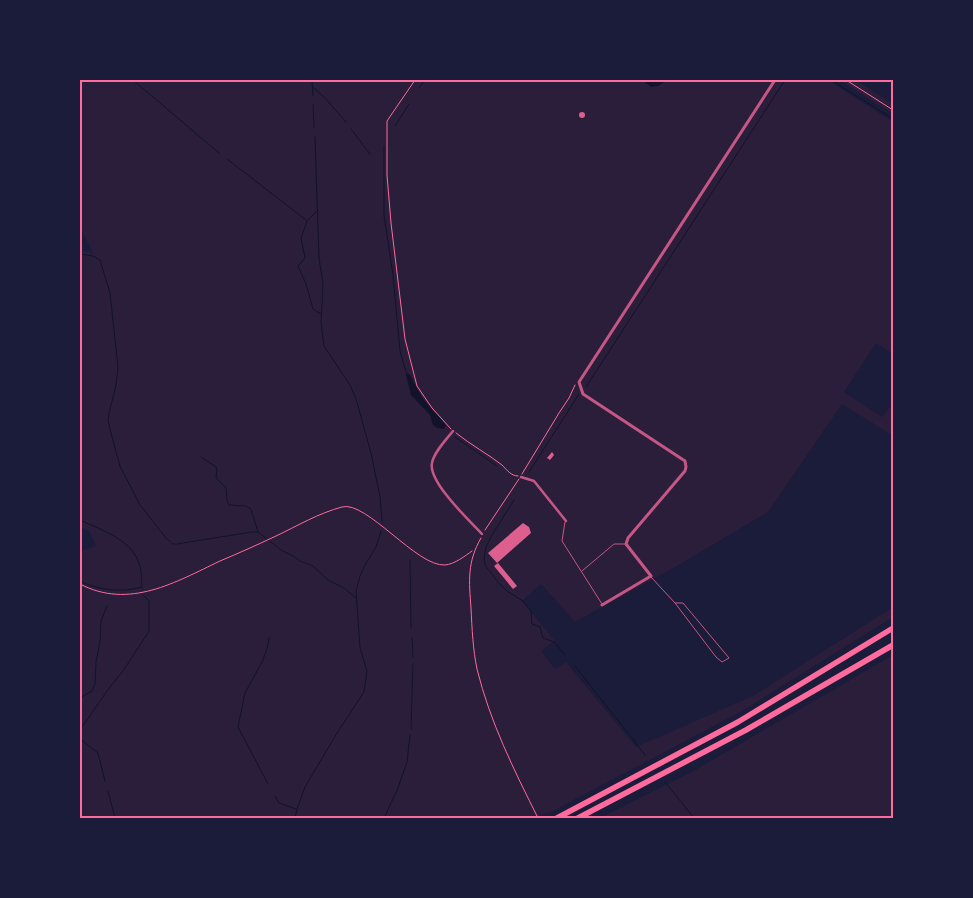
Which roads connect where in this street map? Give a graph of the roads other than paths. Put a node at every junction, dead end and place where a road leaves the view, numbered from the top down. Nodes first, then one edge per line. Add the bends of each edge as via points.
1 (775, 80) edge
2 (453, 431) road end
3 (521, 477) road end
4 (566, 521) joint
5 (482, 534) road end
6 (626, 544) junction
7 (582, 571) junction
8 (651, 576) junction
9 (675, 603) junction
10 (602, 604) joint
11 (893, 628) edge
12 (893, 645) edge
13 (557, 818) edge
14 (578, 818) edge

1 - 6 street via 579,382 583,394 686,463 685,471
2 - 5 street via 434,458 432,469 456,506
3 - 4 street via 534,481
4 - 7 lane via 562,541
6 - 7 lane via 614,544
6 - 8 street
7 - 10 lane
8 - 9 lane
8 - 10 street
9 - 9 lane via 683,603 729,658 722,662 716,657
11 - 13 highway via 738,722
12 - 14 highway via 746,730

